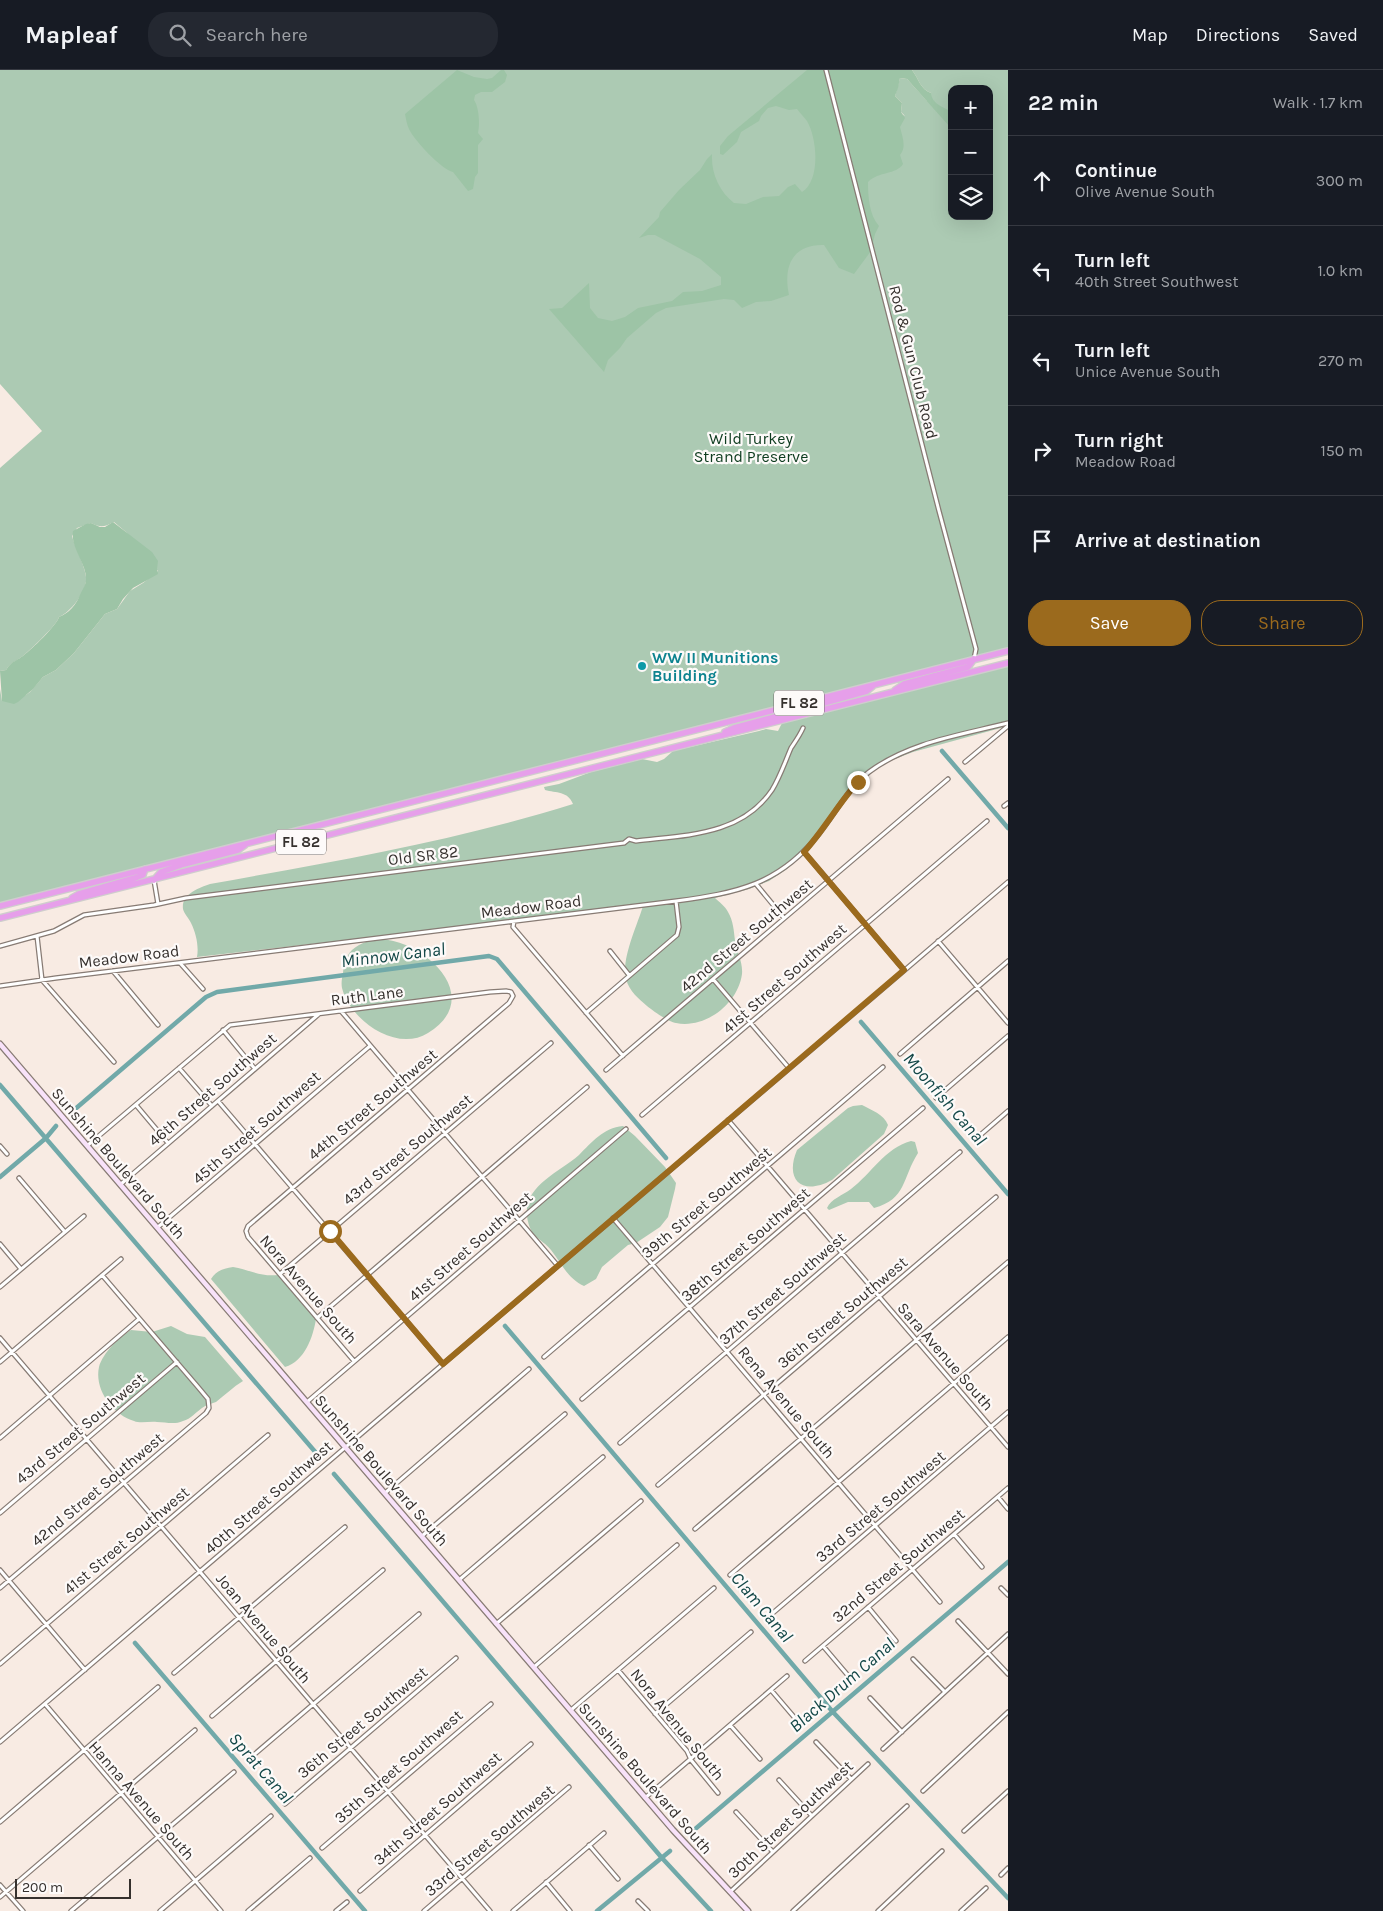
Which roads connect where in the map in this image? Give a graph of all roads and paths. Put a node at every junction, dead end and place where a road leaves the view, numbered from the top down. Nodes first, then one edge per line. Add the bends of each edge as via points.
1 (826, 70) edge
2 (1008, 651) edge
3 (974, 659) junction
4 (1008, 663) edge
5 (874, 685) junction
6 (889, 694) junction
7 (793, 705) junction
8 (806, 714) junction
9 (1008, 725) edge
10 (803, 728) dead end
11 (717, 737) junction
12 (965, 762) dead end
13 (948, 779) dead end
14 (1008, 803) edge
15 (1004, 806) dead end
16 (987, 821) dead end
17 (246, 844) junction
18 (804, 852) junction
19 (145, 869) junction
20 (154, 880) junction
21 (828, 881) junction
22 (1008, 882) edge
23 (756, 884) junction
24 (68, 901) junction
25 (676, 901) junction
26 (158, 904) junction
27 (0, 906) edge
28 (0, 918) edge
29 (784, 918) junction
30 (514, 921) junction
31 (866, 925) junction
32 (37, 936) junction
33 (938, 941) junction
34 (0, 946) edge
35 (610, 952) dead end
36 (1008, 961) edge
37 (180, 963) junction
38 (904, 970) junction
39 (113, 971) junction
40 (630, 975) junction
41 (713, 979) junction
42 (42, 980) junction
43 (0, 986) edge
44 (977, 987) junction
45 (203, 989) dead end
46 (513, 996) joint
47 (341, 1011) junction
48 (586, 1013) junction
49 (320, 1014) junction
50 (750, 1023) junction
51 (1008, 1023) edge
52 (158, 1025) dead end
53 (223, 1030) junction
54 (1008, 1036) edge
55 (551, 1043) dead end
56 (0, 1044) edge
57 (370, 1046) junction
58 (900, 1054) dead end
59 (623, 1056) junction
60 (114, 1062) dead end
61 (883, 1067) dead end
62 (179, 1068) junction
63 (789, 1068) junction
64 (256, 1069) junction
65 (606, 1070) dead end
66 (587, 1087) dead end
67 (408, 1090) junction
68 (936, 1098) dead end
69 (218, 1101) junction
70 (136, 1105) junction
71 (212, 1106) junction
72 (923, 1108) dead end
73 (1008, 1111) edge
74 (642, 1115) dead end
75 (728, 1120) junction
76 (626, 1129) dead end
77 (445, 1133) junction
78 (978, 1137) dead end
79 (168, 1143) junction
80 (256, 1144) junction
81 (88, 1145) junction
82 (0, 1146) edge
83 (960, 1152) dead end
84 (7, 1154) dead end
85 (768, 1166) junction
86 (482, 1177) junction
87 (19, 1178) dead end
88 (121, 1184) junction
89 (293, 1188) junction
90 (996, 1197) dead end
91 (805, 1209) junction
92 (84, 1216) dead end
93 (614, 1218) junction
94 (519, 1220) junction
95 (158, 1227) junction
96 (246, 1231) joint
97 (330, 1231) junction
98 (65, 1232) junction
99 (0, 1244) edge
100 (842, 1253) junction
101 (121, 1259) dead end
102 (1008, 1262) edge
103 (652, 1264) junction
104 (558, 1266) junction
105 (21, 1269) junction
106 (280, 1274) junction
107 (367, 1275) junction
108 (102, 1276) junction
109 (0, 1287) edge
110 (879, 1297) junction
111 (690, 1308) junction
112 (317, 1318) junction
113 (404, 1318) junction
114 (139, 1319) junction
115 (1008, 1337) edge
116 (0, 1338) edge
117 (916, 1340) junction
118 (727, 1351) junction
119 (12, 1352) junction
120 (544, 1357) dead end
121 (354, 1361) junction
122 (0, 1362) edge
123 (177, 1362) junction
124 (443, 1364) junction
125 (529, 1369) dead end
126 (953, 1384) junction
127 (764, 1395) junction
128 (50, 1396) junction
129 (582, 1399) dead end
130 (307, 1402) junction
131 (1008, 1412) edge
132 (565, 1414) dead end
133 (991, 1427) junction
134 (268, 1435) dead end
135 (0, 1438) edge
136 (801, 1438) junction
137 (87, 1439) junction
138 (620, 1443) dead end
139 (346, 1447) junction
140 (1008, 1447) edge
141 (603, 1457) dead end
142 (839, 1482) junction
143 (124, 1483) junction
144 (658, 1486) dead end
145 (1008, 1488) edge
146 (385, 1493) junction
147 (998, 1497) junction
148 (640, 1501) dead end
149 (1008, 1509) edge
150 (0, 1513) edge
151 (876, 1525) junction
152 (161, 1526) junction
153 (345, 1527) dead end
154 (695, 1529) dead end
155 (954, 1534) junction
156 (422, 1536) junction
157 (677, 1545) dead end
158 (982, 1567) dead end
159 (913, 1569) junction
160 (0, 1570) edge
161 (383, 1570) dead end
162 (200, 1572) junction
163 (730, 1575) dead end
164 (459, 1580) junction
165 (9, 1581) junction
166 (0, 1588) edge
167 (714, 1588) dead end
168 (1001, 1588) dead end
169 (1008, 1595) edge
170 (940, 1602) dead end
171 (868, 1608) junction
172 (419, 1614) dead end
173 (239, 1617) junction
174 (767, 1618) dead end
175 (958, 1621) dead end
176 (46, 1624) junction
177 (496, 1624) junction
178 (751, 1632) dead end
179 (1008, 1634) edge
180 (896, 1641) dead end
181 (823, 1646) junction
182 (988, 1653) junction
183 (456, 1658) dead end
184 (914, 1659) dead end
185 (276, 1661) junction
186 (805, 1661) dead end
187 (0, 1664) edge
188 (534, 1667) junction
189 (85, 1670) junction
190 (618, 1670) junction
191 (174, 1673) dead end
192 (1008, 1674) edge
193 (787, 1676) dead end
194 (852, 1679) dead end
195 (158, 1686) dead end
196 (771, 1690) junction
197 (945, 1692) junction
198 (870, 1698) dead end
199 (45, 1704) junction
200 (314, 1704) junction
201 (491, 1704) dead end
202 (571, 1710) junction
203 (1008, 1712) edge
204 (655, 1714) junction
205 (212, 1716) dead end
206 (800, 1724) dead end
207 (730, 1725) junction
208 (195, 1730) dead end
209 (902, 1732) junction
210 (0, 1742) edge
211 (816, 1742) dead end
212 (531, 1744) dead end
213 (351, 1748) junction
214 (884, 1749) dead end
215 (84, 1750) junction
216 (249, 1759) dead end
217 (760, 1759) dead end
218 (690, 1760) junction
219 (868, 1764) dead end
220 (234, 1772) dead end
221 (779, 1780) dead end
222 (851, 1780) junction
223 (569, 1787) dead end
224 (1008, 1790) edge
225 (388, 1791) junction
226 (923, 1791) dead end
227 (121, 1793) junction
228 (718, 1793) dead end
229 (645, 1798) junction
230 (284, 1804) dead end
231 (906, 1806) dead end
232 (736, 1812) dead end
233 (271, 1816) dead end
234 (812, 1816) junction
235 (0, 1822) edge
236 (964, 1831) dead end
237 (604, 1833) dead end
238 (425, 1835) junction
239 (158, 1837) junction
240 (589, 1846) junction
241 (322, 1848) dead end
242 (942, 1851) dead end
243 (773, 1852) junction
244 (310, 1858) dead end
245 (1008, 1868) edge
246 (1001, 1875) dead end
247 (463, 1879) junction
248 (618, 1879) dead end
249 (195, 1880) junction
250 (546, 1882) junction
251 (0, 1884) edge
252 (986, 1888) dead end
253 (360, 1891) dead end
254 (6, 1892) junction
255 (730, 1892) junction
256 (0, 1897) edge
257 (638, 1901) dead end
258 (347, 1902) dead end
259 (23, 1911) edge
260 (71, 1911) edge
261 (160, 1911) edge
262 (221, 1911) edge
263 (248, 1911) edge
264 (336, 1911) edge
265 (424, 1911) edge
266 (490, 1911) edge
267 (513, 1911) edge
268 (570, 1911) edge
269 (648, 1911) edge
270 (748, 1911) edge
271 (794, 1911) edge
272 (878, 1911) edge
273 (962, 1911) edge

1 - 3 street, Rod & Gun Club Road via 976,650
2 - 3 highway, FL 82
3 - 5 highway, FL 82
3 - 6 highway via 968,667 904,684
4 - 6 highway, FL 82
5 - 7 highway, FL 82
5 - 8 highway via 867,692 813,706
6 - 8 highway, FL 82
7 - 11 highway via 786,714 734,728
7 - 17 highway, FL 82
8 - 11 highway, FL 82
9 - 12 street
9 - 18 street, Meadow Road via 916,747 886,761 852,789
10 - 26 street, Old SR 82 via 778,780 765,798 741,819 718,830 636,842 629,839 624,843
11 - 20 highway, FL 82
13 - 21 street, 42nd Street Southwest
14 - 15 street
16 - 31 street, 41st Street Southwest
17 - 19 highway, FL 82
17 - 20 highway via 238,850 161,872
18 - 21 street
18 - 23 street, Meadow Road
19 - 24 highway via 143,875 79,894
19 - 27 highway, FL 82
20 - 24 highway, FL 82
20 - 26 street
21 - 29 street, 42nd Street Southwest
21 - 31 street
22 - 33 street, 40th Street Southwest
23 - 25 street, Meadow Road via 726,894
23 - 29 street
24 - 28 highway, FL 82
25 - 30 street, Meadow Road
25 - 40 street via 679,927 676,935
26 - 32 street, Old SR 82 via 84,915
29 - 41 street, 42nd Street Southwest
30 - 37 street, Meadow Road
30 - 48 street via 514,927
31 - 38 street
31 - 50 street, 41st Street Southwest
32 - 34 street, Old SR 82
32 - 42 street
33 - 38 street, 40th Street Southwest
33 - 44 street
35 - 40 street
36 - 44 street
37 - 39 street, Meadow Road
37 - 45 street
38 - 63 street, 40th Street Southwest
39 - 42 street, Meadow Road
39 - 52 street
40 - 48 street
41 - 50 street
41 - 59 street, 42nd Street Southwest
42 - 43 street, Meadow Road
42 - 60 street
44 - 51 street
44 - 58 street
46 - 47 street, Ruth Lane via 506,991
46 - 67 street, 44th Street Southwest
47 - 49 street, Ruth Lane
47 - 57 street
48 - 59 street
49 - 53 street, Ruth Lane via 230,1025
49 - 64 street, 46th Street Southwest
50 - 63 street
50 - 74 street, 41st Street Southwest
53 - 62 street
53 - 64 street
54 - 68 street
55 - 77 street, 43rd Street Southwest
56 - 81 street, Sunshine Boulevard South
57 - 67 street
57 - 80 street, 45th Street Southwest
59 - 65 street, 42nd Street Southwest
61 - 85 street, 39th Street Southwest
62 - 70 street
62 - 71 street
63 - 75 street, 40th Street Southwest
64 - 69 street, 46th Street Southwest
66 - 86 street
67 - 77 street
67 - 89 street, 44th Street Southwest
69 - 71 street, 46th Street Southwest
69 - 80 street
70 - 79 street
70 - 81 street
71 - 79 street, 46th Street Southwest
72 - 91 street, 38th Street Southwest
73 - 78 street
75 - 85 street, Sara Avenue South
75 - 93 street, 40th Street Southwest
76 - 94 street, 41st Street Southwest
77 - 86 street
77 - 97 street, 43rd Street Southwest
79 - 88 street, 46th Street Southwest
80 - 89 street
80 - 95 street, 45th Street Southwest
81 - 88 street, Sunshine Boulevard South
82 - 84 street
83 - 100 street, 37th Street Southwest
85 - 91 street, Sara Avenue South
85 - 103 street, 39th Street Southwest
86 - 94 street
86 - 107 street
87 - 98 street
88 - 95 street, Sunshine Boulevard South
89 - 96 street, 44th Street Southwest
89 - 97 street
90 - 110 street, 36th Street Southwest
91 - 100 street, Sara Avenue South
91 - 111 street, 38th Street Southwest
92 - 98 street
93 - 103 street, Rena Avenue South
93 - 104 street, 40th Street Southwest
94 - 104 street
94 - 113 street, 41st Street Southwest
95 - 130 street, Sunshine Boulevard South
96 - 106 street, Nora Avenue South
97 - 106 street, 43rd Street Southwest
97 - 107 street
98 - 105 street
99 - 105 street
100 - 110 street, Sara Avenue South
100 - 118 street, 37th Street Southwest
101 - 108 street
102 - 117 street
103 - 111 street, Rena Avenue South
103 - 120 street, 39th Street Southwest
104 - 124 street, 40th Street Southwest
105 - 109 street
106 - 112 street, Nora Avenue South
107 - 112 street
107 - 113 street
108 - 114 street
108 - 119 street
110 - 117 street, Sara Avenue South
110 - 127 street, 36th Street Southwest
111 - 118 street, Rena Avenue South
111 - 129 street, 38th Street Southwest
112 - 121 street, Nora Avenue South
113 - 121 street, 41st Street Southwest
113 - 124 street
114 - 123 street
114 - 128 street
115 - 126 street
116 - 119 street, Joan Avenue South
117 - 126 street, Sara Avenue South
117 - 136 street
118 - 127 street, Rena Avenue South
118 - 138 street, 37th Street Southwest
119 - 122 street
119 - 128 street, Joan Avenue South
121 - 130 street, 41st Street Southwest
123 - 137 street, 43rd Street Southwest
123 - 143 street, 42nd Street Southwest via 208,1399 209,1408
124 - 139 street, 40th Street Southwest
125 - 146 street
126 - 133 street, Sara Avenue South
126 - 142 street
127 - 136 street, Rena Avenue South
127 - 144 street, 36th Street Southwest
128 - 135 street
128 - 137 street, Joan Avenue South
130 - 139 street, Sunshine Boulevard South
131 - 133 street, 33rd Street Southwest
132 - 156 street
133 - 140 street, Sara Avenue South
133 - 151 street, 33rd Street Southwest
134 - 152 street, 41st Street Southwest
136 - 142 street, Rena Avenue South
136 - 154 street
137 - 143 street, Joan Avenue South
137 - 150 street, 43rd Street Southwest
139 - 146 street, Sunshine Boulevard South
139 - 162 street, 40th Street Southwest
141 - 164 street
142 - 151 street, Rena Avenue South
142 - 163 street
143 - 152 street, Joan Avenue South
143 - 165 street, 42nd Street Southwest
145 - 147 street, 32nd Street Southwest
146 - 156 street, Sunshine Boulevard South
147 - 149 street
147 - 155 street, 32nd Street Southwest
148 - 177 street
151 - 159 street, Rena Avenue South
151 - 174 street, 33rd Street Southwest
152 - 162 street, Joan Avenue South
152 - 176 street, 41st Street Southwest
153 - 173 street
155 - 158 street
155 - 159 street, 32nd Street Southwest
156 - 164 street, Sunshine Boulevard South
157 - 188 street
159 - 170 street, Rena Avenue South
159 - 171 street, 32nd Street Southwest
160 - 165 street
161 - 185 street
162 - 173 street, Joan Avenue South
162 - 189 street, 40th Street Southwest
164 - 177 street, Sunshine Boulevard South
165 - 166 street, 42nd Street Southwest
165 - 176 street
167 - 190 street
168 - 169 street
171 - 180 street
171 - 181 street, 32nd Street Southwest
172 - 200 street
173 - 185 street, Joan Avenue South
173 - 191 street
175 - 182 street
176 - 187 street, 41st Street Southwest
176 - 189 street
177 - 188 street, Sunshine Boulevard South
178 - 204 street
179 - 182 street
181 - 186 street, 32nd Street Southwest
181 - 194 street
182 - 192 street
182 - 197 street
183 - 213 street, 36th Street Southwest
184 - 197 street
185 - 200 street, Joan Avenue South
185 - 205 street
188 - 202 street, Sunshine Boulevard South
189 - 199 street, 40th Street Southwest
190 - 202 street
190 - 204 street, Nora Avenue South
193 - 196 street
195 - 215 street
196 - 206 street
196 - 207 street
197 - 209 street
198 - 209 street
199 - 210 street, 40th Street Southwest
199 - 215 street, Hanna Avenue South
200 - 213 street, Joan Avenue South
200 - 216 street
201 - 225 street, 35th Street Southwest
202 - 229 street, Sunshine Boulevard South
203 - 226 street
204 - 218 street, Nora Avenue South via 687,1751
207 - 217 street
207 - 218 street
208 - 227 street
209 - 214 street
211 - 222 street
212 - 238 street, 34th Street Southwest
213 - 225 street, Joan Avenue South
213 - 230 street, 36th Street Southwest
215 - 227 street, Hanna Avenue South
215 - 235 street
218 - 228 street, Nora Avenue South
218 - 229 street
219 - 222 street, 30th Street Southwest
220 - 239 street
221 - 234 street
222 - 234 street, 30th Street Southwest
223 - 247 street, 33rd Street Southwest
224 - 236 street
225 - 238 street, Joan Avenue South
225 - 241 street, 35th Street Southwest
227 - 239 street, Hanna Avenue South
227 - 254 street
229 - 255 street, Sunshine Boulevard South
231 - 271 street
232 - 243 street
233 - 249 street
234 - 243 street, 30th Street Southwest
237 - 240 street
238 - 247 street, Joan Avenue South
238 - 253 street, 34th Street Southwest
239 - 249 street, Hanna Avenue South
239 - 260 street
240 - 248 street
240 - 250 street
242 - 272 street
243 - 255 street, 30th Street Southwest
244 - 263 street
245 - 246 street
247 - 265 street, 33rd Street Southwest
247 - 266 street, Joan Avenue South
249 - 261 street
249 - 262 street, Hanna Avenue South
250 - 267 street
250 - 268 street
251 - 254 street
252 - 273 street
254 - 256 street
254 - 259 street
255 - 270 street, Sunshine Boulevard South
257 - 269 street
258 - 264 street

